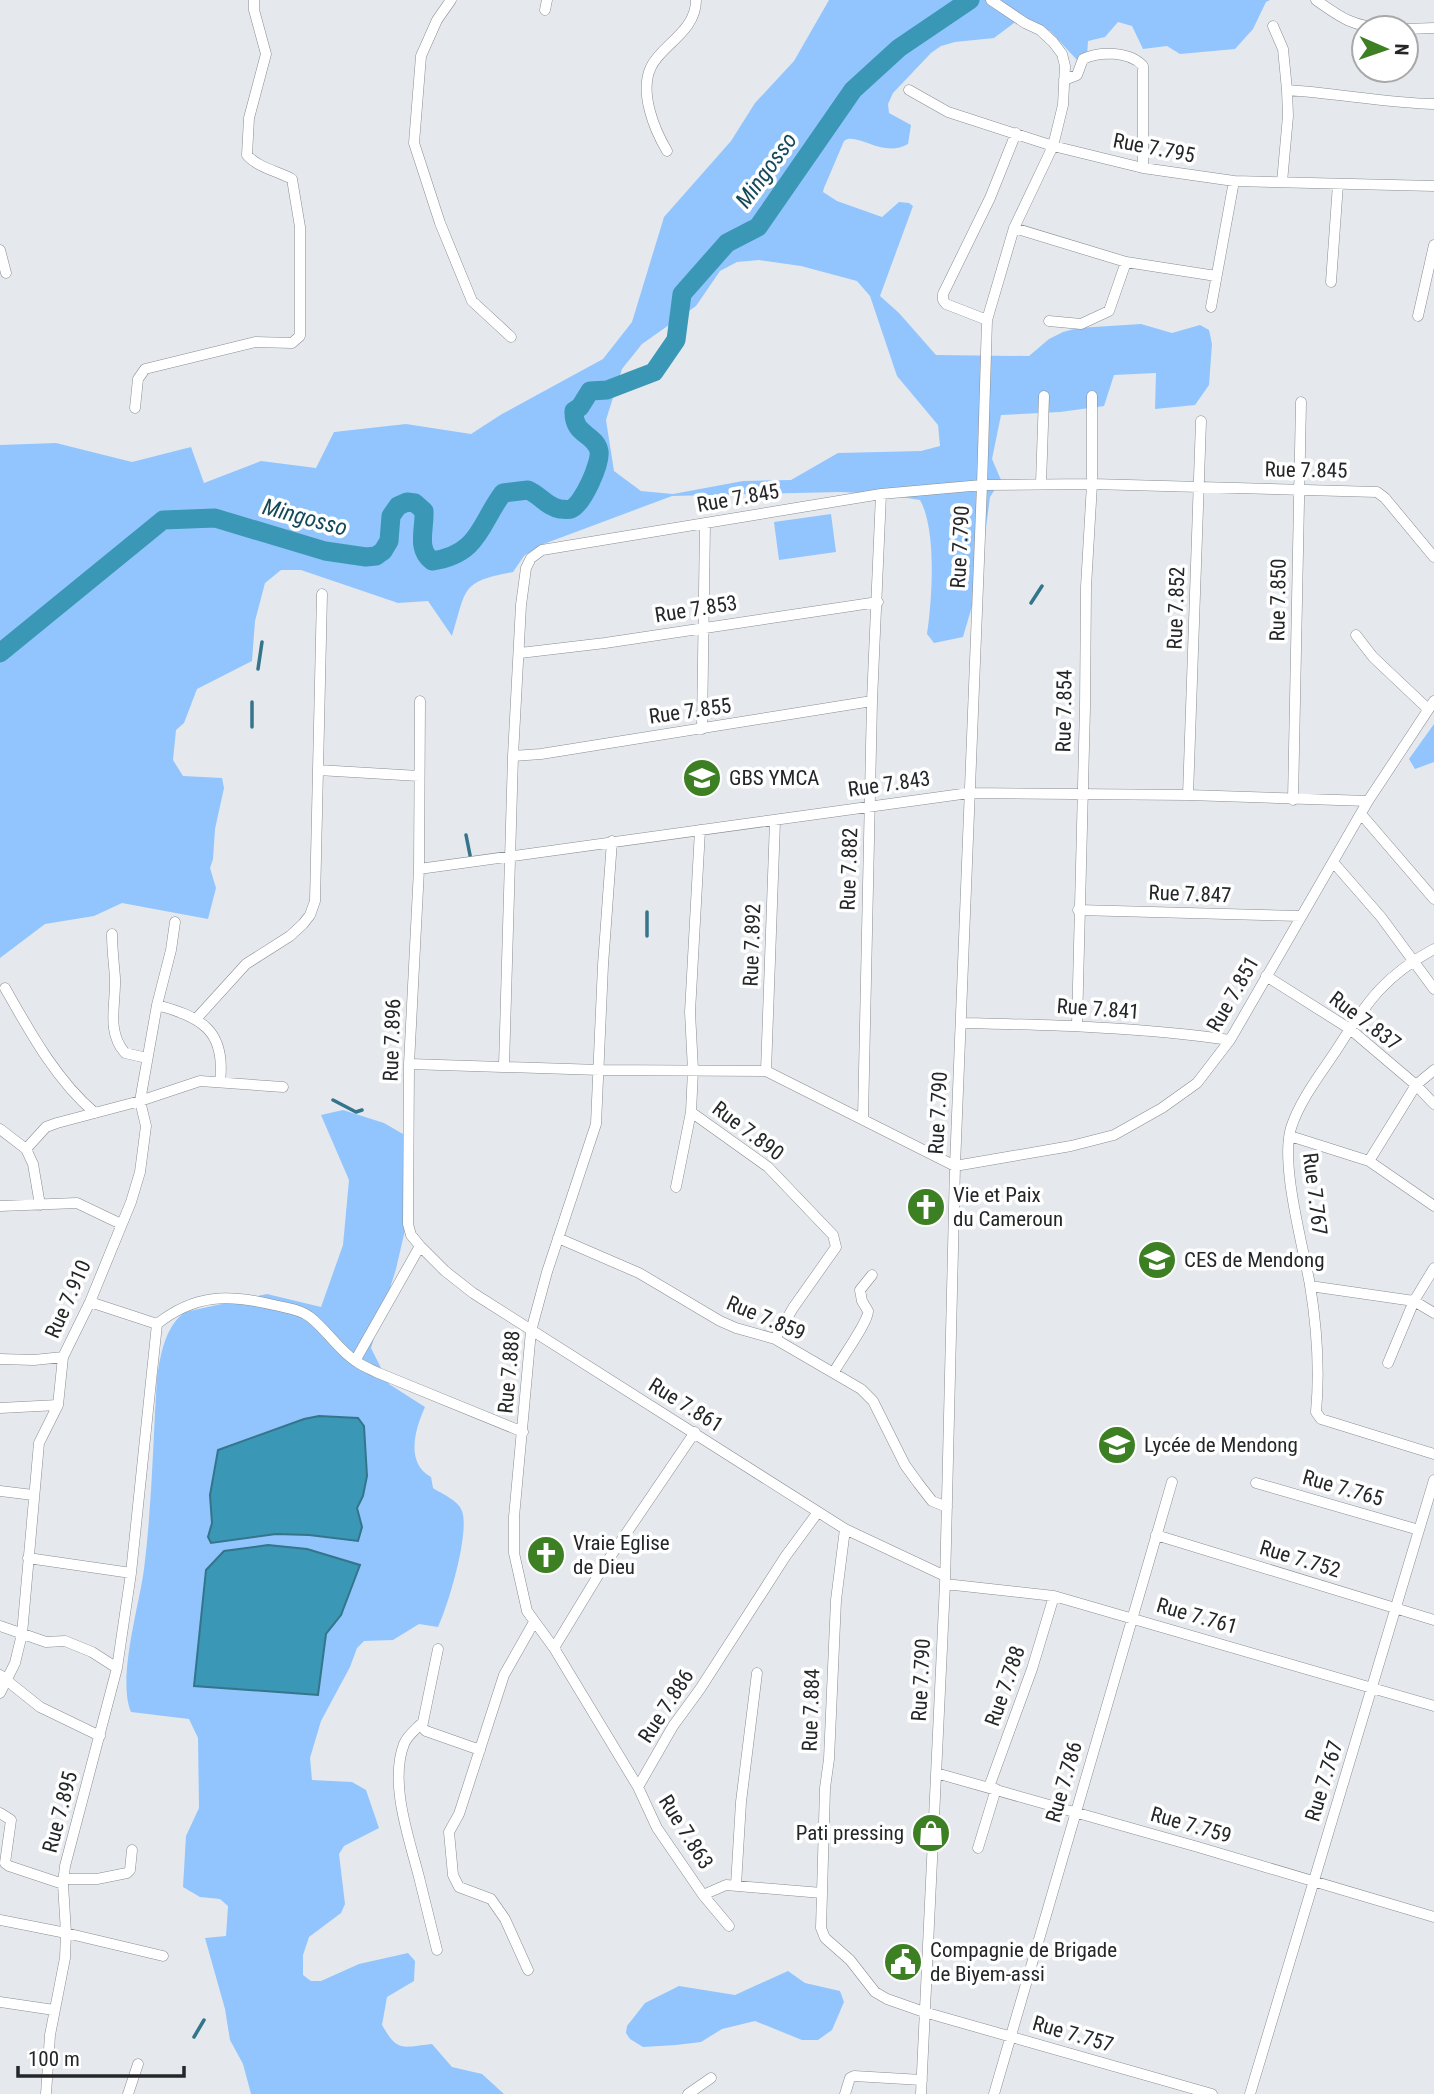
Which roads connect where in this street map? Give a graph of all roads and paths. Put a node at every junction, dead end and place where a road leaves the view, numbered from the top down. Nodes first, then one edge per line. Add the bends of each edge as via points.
1 (254, 0) edge
2 (451, 0) edge
3 (696, 0) edge
4 (992, 0) edge
5 (1316, 0) edge
6 (1350, 23) edge
7 (1273, 26) dead end
8 (1064, 80) junction
9 (909, 90) dead end
10 (1287, 90) junction
11 (1434, 104) edge
12 (1016, 132) junction
13 (1053, 146) junction
14 (667, 151) dead end
15 (1143, 168) junction
16 (1234, 181) junction
17 (1282, 181) junction
18 (1338, 184) junction
19 (1434, 186) edge
20 (1014, 228) junction
21 (1434, 245) edge
22 (0, 250) edge
23 (1126, 262) junction
24 (6, 273) dead end
25 (1216, 276) junction
26 (1331, 282) dead end
27 (1211, 307) dead end
28 (1418, 316) dead end
29 (987, 320) junction
30 (1049, 321) dead end
31 (511, 337) dead end
32 (1044, 396) dead end
33 (1092, 396) dead end
34 (1301, 401) dead end
35 (135, 408) dead end
36 (1201, 421) dead end
37 (1041, 483) junction
38 (1092, 484) junction
39 (982, 485) junction
40 (1199, 486) junction
41 (1299, 489) junction
42 (881, 494) junction
43 (705, 524) junction
44 (1434, 558) edge
45 (323, 594) dead end
46 (878, 602) junction
47 (704, 627) junction
48 (1356, 635) dead end
49 (520, 653) junction
50 (420, 701) dead end
51 (872, 701) junction
52 (1431, 705) edge
53 (702, 729) junction
54 (513, 756) junction
55 (318, 771) junction
56 (419, 776) junction
57 (969, 793) junction
58 (1082, 796) junction
59 (1188, 796) junction
60 (1293, 800) junction
61 (1368, 801) junction
62 (871, 805) junction
63 (1361, 814) junction
64 (775, 821) junction
65 (700, 830) junction
66 (612, 841) junction
67 (509, 858) junction
68 (1333, 862) junction
69 (419, 869) junction
70 (1434, 899) edge
71 (1078, 910) junction
72 (1301, 916) junction
73 (175, 922) dead end
74 (112, 934) dead end
75 (1434, 948) edge
76 (1413, 960) junction
77 (1266, 976) junction
78 (5, 988) dead end
79 (1434, 989) edge
80 (157, 1005) junction
81 (196, 1019) junction
82 (962, 1023) junction
83 (1077, 1026) junction
84 (1350, 1029) junction
85 (1230, 1040) junction
86 (147, 1058) junction
87 (409, 1064) junction
88 (504, 1066) junction
89 (600, 1070) junction
90 (693, 1070) junction
91 (1434, 1070) edge
92 (766, 1071) junction
93 (220, 1082) junction
94 (1416, 1085) junction
95 (283, 1087) dead end
96 (140, 1101) junction
97 (1434, 1104) edge
98 (691, 1112) junction
99 (95, 1113) junction
100 (863, 1118) junction
101 (0, 1129) edge
102 (1290, 1136) junction
103 (26, 1149) junction
104 (1369, 1161) junction
105 (955, 1166) junction
106 (676, 1188) dead end
107 (40, 1205) junction
108 (0, 1206) edge
109 (1434, 1206) edge
110 (121, 1224) junction
111 (558, 1238) junction
112 (420, 1246) junction
113 (1434, 1268) edge
114 (872, 1275) dead end
115 (1310, 1286) junction
116 (1414, 1301) junction
117 (90, 1302) junction
118 (1434, 1312) edge
119 (156, 1324) junction
120 (531, 1331) junction
121 (775, 1339) junction
122 (62, 1357) junction
123 (0, 1359) edge
124 (355, 1362) junction
125 (1388, 1363) dead end
126 (834, 1372) junction
127 (58, 1405) junction
128 (0, 1408) edge
129 (523, 1432) junction
130 (695, 1432) junction
131 (1434, 1454) edge
132 (1434, 1480) edge
133 (1172, 1482) dead end
134 (1256, 1483) dead end
135 (0, 1491) edge
136 (33, 1495) junction
137 (947, 1507) junction
138 (818, 1512) junction
139 (845, 1529) junction
140 (1419, 1530) junction
141 (1156, 1535) junction
142 (28, 1559) junction
143 (131, 1573) junction
144 (945, 1580) junction
145 (1055, 1596) junction
146 (1395, 1609) junction
147 (1132, 1617) junction
148 (1434, 1620) edge
149 (534, 1622) junction
150 (0, 1626) edge
151 (22, 1634) junction
152 (554, 1648) junction
153 (438, 1649) dead end
154 (117, 1668) junction
155 (757, 1673) dead end
156 (4, 1677) edge
157 (1372, 1687) junction
158 (0, 1693) edge
159 (1434, 1706) edge
160 (421, 1724) junction
161 (100, 1736) junction
162 (480, 1750) junction
163 (936, 1773) junction
164 (638, 1787) junction
165 (992, 1788) junction
166 (1075, 1812) junction
167 (0, 1813) edge
168 (978, 1847) dead end
169 (132, 1850) dead end
170 (63, 1881) junction
171 (1314, 1881) junction
172 (736, 1885) junction
173 (822, 1892) junction
174 (703, 1895) junction
175 (1434, 1917) edge
176 (0, 1920) edge
177 (729, 1926) dead end
178 (66, 1933) junction
179 (437, 1950) dead end
180 (163, 1956) dead end
181 (528, 1970) dead end
182 (0, 2002) edge
183 (54, 2010) junction
184 (924, 2012) junction
185 (1010, 2037) junction
186 (138, 2064) dead end
187 (711, 2078) dead end
188 (922, 2080) junction
189 (46, 2094) edge
190 (128, 2094) edge
191 (688, 2094) edge
192 (845, 2094) edge
193 (921, 2094) edge
194 (994, 2094) edge
195 (1212, 2094) edge
196 (1250, 2094) edge

1 - 35 street via 266,54 249,118 247,155 255,164 292,179 300,227 300,336 292,343 255,342 145,369 138,379
2 - 31 street via 421,56 414,143 472,301
3 - 14 street via 680,36 651,66 647,85 659,139
4 - 8 street via 1053,42 1062,54
5 - 6 street
7 - 10 street via 1283,49
8 - 13 street
8 - 15 street via 1077,75 1083,59 1098,54 1121,56 1143,66
9 - 12 street, Rue 7.795 via 948,112
10 - 11 street
10 - 17 street
12 - 13 street, Rue 7.795
12 - 29 street via 943,294 946,304
13 - 15 street, Rue 7.795
13 - 20 street, Rue 7.790
15 - 16 street, Rue 7.795
16 - 17 street, Rue 7.795
16 - 25 street
17 - 18 street, Rue 7.795
18 - 19 street, Rue 7.795
18 - 26 street
20 - 23 street
20 - 29 street, Rue 7.790
21 - 28 street
22 - 24 street
23 - 25 street
23 - 30 street via 1109,311 1082,324
25 - 27 street
29 - 39 street, Rue 7.790
32 - 37 street
33 - 38 street, Rue 7.854
34 - 41 street, Rue 7.850
36 - 40 street, Rue 7.852
37 - 38 street, Rue 7.845
37 - 39 street, Rue 7.845
38 - 40 street, Rue 7.845
38 - 58 street, Rue 7.854
39 - 42 street, Rue 7.845
39 - 57 street, Rue 7.790
40 - 41 street, Rue 7.845
40 - 59 street, Rue 7.852
41 - 44 street, Rue 7.845 via 1377,492
41 - 60 street, Rue 7.850
42 - 43 street, Rue 7.845
42 - 46 street, Rue 7.882
43 - 47 street
43 - 49 street, Rue 7.845 via 542,550 526,568
45 - 55 street
46 - 47 street, Rue 7.853
46 - 51 street, Rue 7.882
47 - 49 street, Rue 7.853
47 - 53 street
48 - 52 street via 1373,657
49 - 54 street, Rue 7.845
50 - 56 street, Rue 7.896
51 - 53 street, Rue 7.855
51 - 62 street, Rue 7.882
52 - 61 street, Rue 7.851
53 - 54 street, Rue 7.855
54 - 67 street, Rue 7.845
55 - 56 street
55 - 81 street via 315,901 310,915 290,936 246,964
56 - 69 street, Rue 7.896
57 - 58 street, Rue 7.843
57 - 62 street, Rue 7.843
57 - 82 street, Rue 7.790
58 - 59 street, Rue 7.843
58 - 71 street, Rue 7.854
59 - 60 street, Rue 7.843
60 - 61 street, Rue 7.843
61 - 63 street, Rue 7.851
62 - 64 street, Rue 7.843
62 - 100 street, Rue 7.882
63 - 68 street, Rue 7.851
63 - 70 street
64 - 65 street, Rue 7.843
64 - 92 street, Rue 7.892
65 - 66 street, Rue 7.843
65 - 90 street, Rue 7.890 via 690,1012
66 - 67 street, Rue 7.843
66 - 89 street, Rue 7.888
67 - 69 street, Rue 7.843
67 - 88 street, Rue 7.845
68 - 72 street, Rue 7.851
68 - 76 street
69 - 87 street, Rue 7.896
71 - 72 street, Rue 7.847
71 - 83 street, Rue 7.854
72 - 77 street, Rue 7.851
73 - 80 street, Rue 7.910
74 - 86 street via 113,1030 125,1053
75 - 76 street, Rue 7.767
76 - 79 street
76 - 84 street, Rue 7.767 via 1375,994
77 - 84 street, Rue 7.837
77 - 85 street, Rue 7.851
78 - 99 street via 66,1083
80 - 81 street
80 - 86 street, Rue 7.910
81 - 93 street via 217,1041
82 - 83 street, Rue 7.841
82 - 105 street, Rue 7.790
83 - 85 street, Rue 7.841
84 - 94 street, Rue 7.837
84 - 102 street, Rue 7.767 via 1300,1108
85 - 105 street, Rue 7.851 via 1197,1083 1114,1135
86 - 96 street, Rue 7.910
87 - 88 street
87 - 112 street, Rue 7.896 via 408,1224
88 - 89 street
89 - 90 street
89 - 111 street, Rue 7.888 via 593,1139
90 - 92 street
90 - 98 street, Rue 7.890
91 - 94 street
92 - 100 street
93 - 95 street
93 - 96 street via 187,1084
94 - 97 street, Rue 7.837
94 - 104 street
96 - 99 street
96 - 110 street, Rue 7.910 via 146,1136 140,1172
98 - 106 street
98 - 121 street, Rue 7.890 via 768,1167 835,1238 836,1247
99 - 103 street via 46,1128
100 - 105 street
101 - 103 street
102 - 104 street
102 - 115 street, Rue 7.767 via 1293,1195
103 - 107 street
104 - 109 street
105 - 137 street, Rue 7.790
107 - 108 street
107 - 110 street via 77,1203
110 - 117 street, Rue 7.910
111 - 120 street, Rue 7.888
111 - 121 street, Rue 7.859 via 639,1273 720,1321
112 - 120 street, Rue 7.861 via 473,1293
112 - 124 street
113 - 116 street
114 - 126 street via 860,1290 867,1321
115 - 116 street
115 - 131 street, Rue 7.767 via 1319,1351 1316,1412 1321,1419
116 - 118 street
116 - 125 street
117 - 119 street
117 - 122 street, Rue 7.910
119 - 124 street via 192,1303 216,1298 251,1300 308,1315
119 - 143 street, Rue 7.895
120 - 129 street, Rue 7.888
120 - 130 street, Rue 7.861
121 - 126 street, Rue 7.859
122 - 123 street
122 - 127 street, Rue 7.910
124 - 129 street
126 - 137 street, Rue 7.859 via 873,1401 905,1465 932,1501
127 - 128 street
127 - 136 street, Rue 7.910 via 39,1443
129 - 149 street, Rue 7.888 via 514,1553 527,1611
130 - 138 street, Rue 7.861
130 - 152 street
132 - 140 street, Rue 7.767
133 - 141 street, Rue 7.786
134 - 140 street, Rue 7.765
135 - 136 street
136 - 142 street, Rue 7.910
137 - 144 street, Rue 7.790
138 - 139 street, Rue 7.861
138 - 164 street, Rue 7.886 via 673,1727
139 - 144 street, Rue 7.861
139 - 173 street, Rue 7.884 via 836,1600
140 - 146 street, Rue 7.767
141 - 146 street, Rue 7.752
141 - 147 street, Rue 7.786
142 - 143 street
142 - 151 street, Rue 7.910
143 - 154 street, Rue 7.895
144 - 145 street, Rue 7.761
144 - 163 street, Rue 7.790
145 - 147 street, Rue 7.761
145 - 165 street, Rue 7.788
146 - 148 street, Rue 7.752
146 - 157 street, Rue 7.767
147 - 157 street, Rue 7.761
147 - 166 street, Rue 7.786
149 - 152 street, Rue 7.888
149 - 162 street via 504,1675
150 - 151 street
151 - 154 street via 46,1642 65,1641
151 - 156 street, Rue 7.910 via 18,1655
152 - 164 street, Rue 7.886
153 - 160 street
154 - 161 street, Rue 7.895
155 - 172 street
156 - 158 street, Rue 7.910
156 - 161 street via 40,1707
157 - 159 street, Rue 7.761
157 - 171 street, Rue 7.767
160 - 162 street via 426,1731
160 - 179 street via 404,1744 400,1786 406,1831
161 - 170 street, Rue 7.895
162 - 181 street via 449,1832 453,1875 459,1887 491,1899
163 - 165 street, Rue 7.759
163 - 184 street, Rue 7.790
164 - 174 street, Rue 7.863 via 657,1828
165 - 166 street, Rue 7.759
165 - 168 street, Rue 7.788
166 - 171 street, Rue 7.759
166 - 185 street, Rue 7.786
167 - 170 street via 11,1822 5,1863
169 - 170 street via 127,1873
170 - 178 street, Rue 7.895
171 - 175 street, Rue 7.759
171 - 196 street, Rue 7.767
172 - 173 street, Rue 7.863
172 - 174 street, Rue 7.863
173 - 184 street via 825,1938 875,1992
174 - 177 street
176 - 178 street
178 - 180 street
178 - 183 street, Rue 7.895
182 - 183 street
183 - 189 street, Rue 7.895
184 - 185 street, Rue 7.757
184 - 188 street, Rue 7.790
185 - 194 street, Rue 7.786
185 - 195 street, Rue 7.757
186 - 190 street
187 - 191 street
188 - 192 street via 854,2076
188 - 193 street, Rue 7.790

